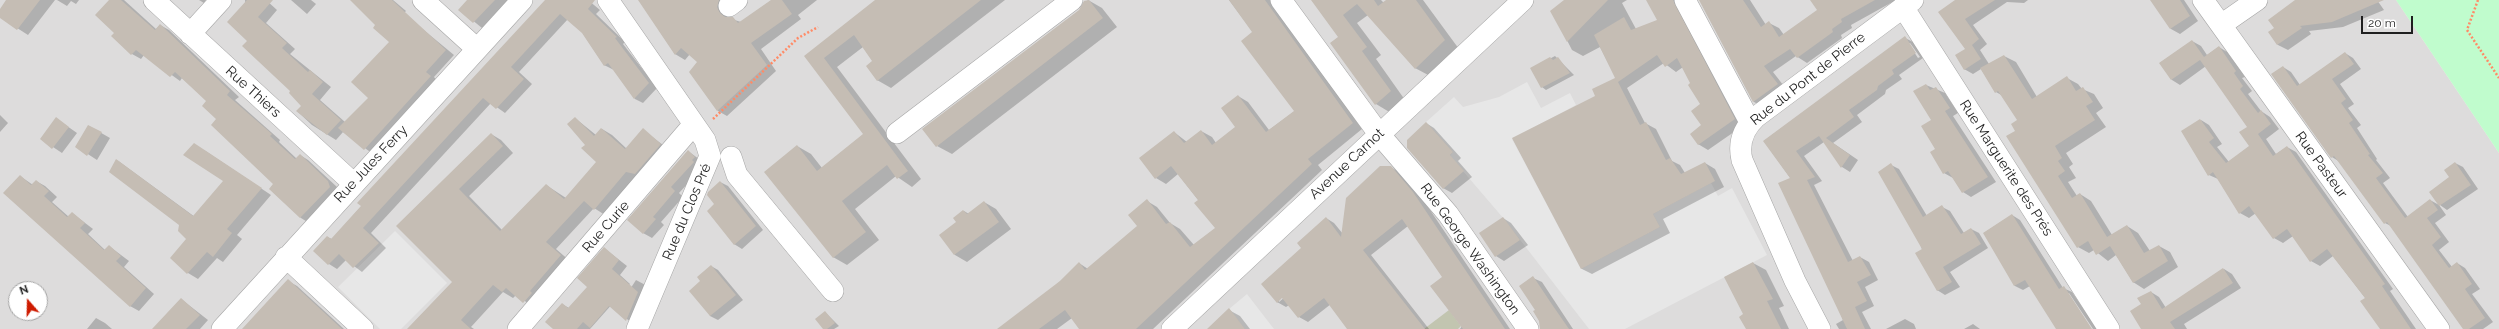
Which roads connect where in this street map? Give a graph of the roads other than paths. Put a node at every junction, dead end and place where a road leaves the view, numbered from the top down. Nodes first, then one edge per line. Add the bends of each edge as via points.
1 (154, 0) edge
2 (221, 0) edge
3 (423, 0) edge
4 (522, 0) edge
5 (608, 0) edge
6 (1072, 0) edge
7 (1281, 0) edge
8 (1523, 0) edge
9 (1685, 0) edge
10 (2203, 0) edge
11 (2256, 0) edge
12 (1908, 4) edge
13 (2221, 25) junction
14 (190, 34) junction
15 (477, 49) junction
16 (1750, 122) junction
17 (697, 128) junction
18 (897, 133) dead end
19 (1379, 134) junction
20 (731, 156) dead end
21 (353, 183) junction
22 (286, 256) junction
23 (833, 291) dead end
24 (222, 329) edge
25 (363, 329) edge
26 (518, 329) edge
27 (637, 329) edge
28 (1172, 329) edge
29 (1528, 329) edge
30 (1820, 329) edge
31 (2109, 329) edge
32 (2439, 329) edge

1 - 14 street, Rue Thiers
2 - 14 street
3 - 15 street
4 - 15 street, Rue Jules Ferry
5 - 17 street, Rue du Clos Pré
6 - 18 street
7 - 19 street, Rue George Washington
8 - 19 street, Avenue Carnot
9 - 16 street
10 - 13 street, Rue Pasteur
11 - 13 street
12 - 16 street, Rue du Pont de Pierre
12 - 31 street, Rue Marguerite des Prés
13 - 32 street, Rue Pasteur
14 - 21 street, Rue Thiers
15 - 21 street, Rue Jules Ferry
16 - 30 street, Rue du Pont de Pierre via 1743,133 1740,146 1742,160 1795,281
17 - 26 street, Rue Curie
17 - 27 street, Rue du Clos Pré via 710,150 710,156
19 - 28 street, Avenue Carnot
19 - 29 street, Rue George Washington via 1448,214
20 - 23 street via 737,174
21 - 22 street, Rue Jules Ferry
22 - 24 street, Rue Jules Ferry
22 - 25 street

